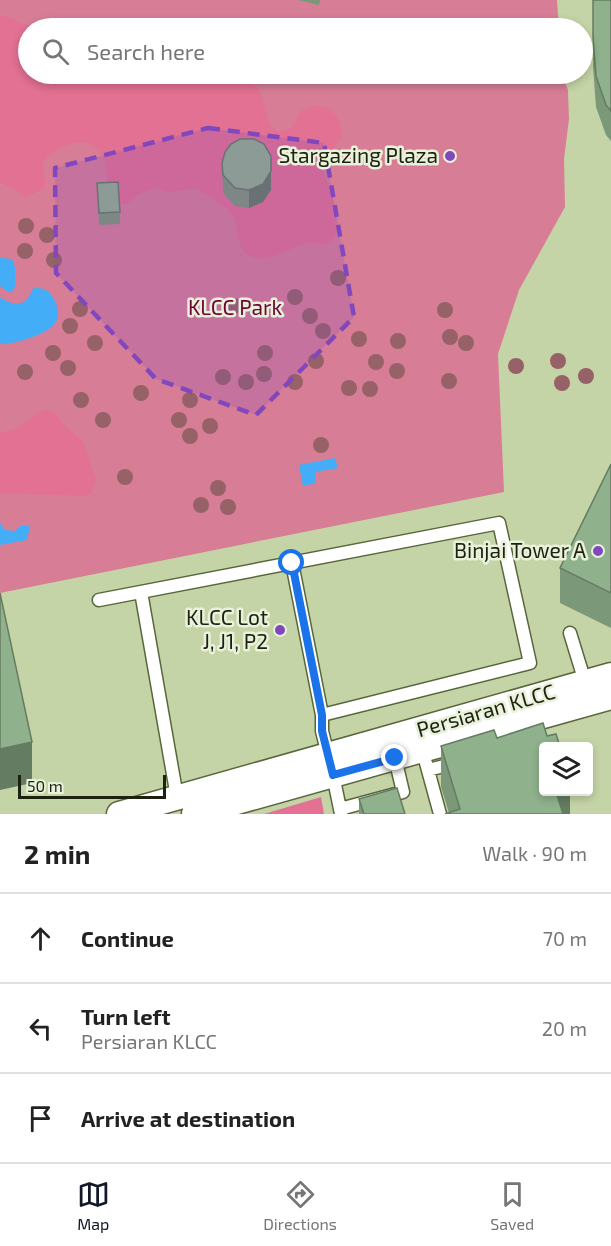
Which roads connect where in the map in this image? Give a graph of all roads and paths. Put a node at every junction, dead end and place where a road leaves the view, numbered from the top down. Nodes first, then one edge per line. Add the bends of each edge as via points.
1 (292, 563) junction
2 (141, 592) junction
3 (99, 600) dead end
4 (570, 633) dead end
5 (611, 675) edge
6 (585, 682) junction
7 (611, 697) edge
8 (555, 702) junction
9 (322, 715) junction
10 (395, 758) junction
11 (471, 758) edge
12 (425, 760) junction
13 (331, 765) junction
14 (177, 797) junction
15 (341, 812) edge
16 (119, 814) edge
17 (194, 814) edge
18 (440, 814) edge

1 - 2 lane
1 - 9 lane
1 - 9 lane via 499,523 530,663
2 - 3 lane
2 - 14 lane
4 - 6 lane
5 - 6 street, Persiaran KLCC
6 - 8 street, Persiaran KLCC
7 - 8 street, Persiaran KLCC
8 - 12 street, Persiaran KLCC via 531,726
8 - 13 street, Persiaran KLCC
9 - 13 lane
10 - 12 street, Persiaran KLCC
10 - 13 street, Persiaran KLCC
10 - 15 lane via 403,792
11 - 12 lane
12 - 18 lane
13 - 14 street, Persiaran KLCC
13 - 15 lane
13 - 17 street, Persiaran KLCC
14 - 16 street, Persiaran KLCC

